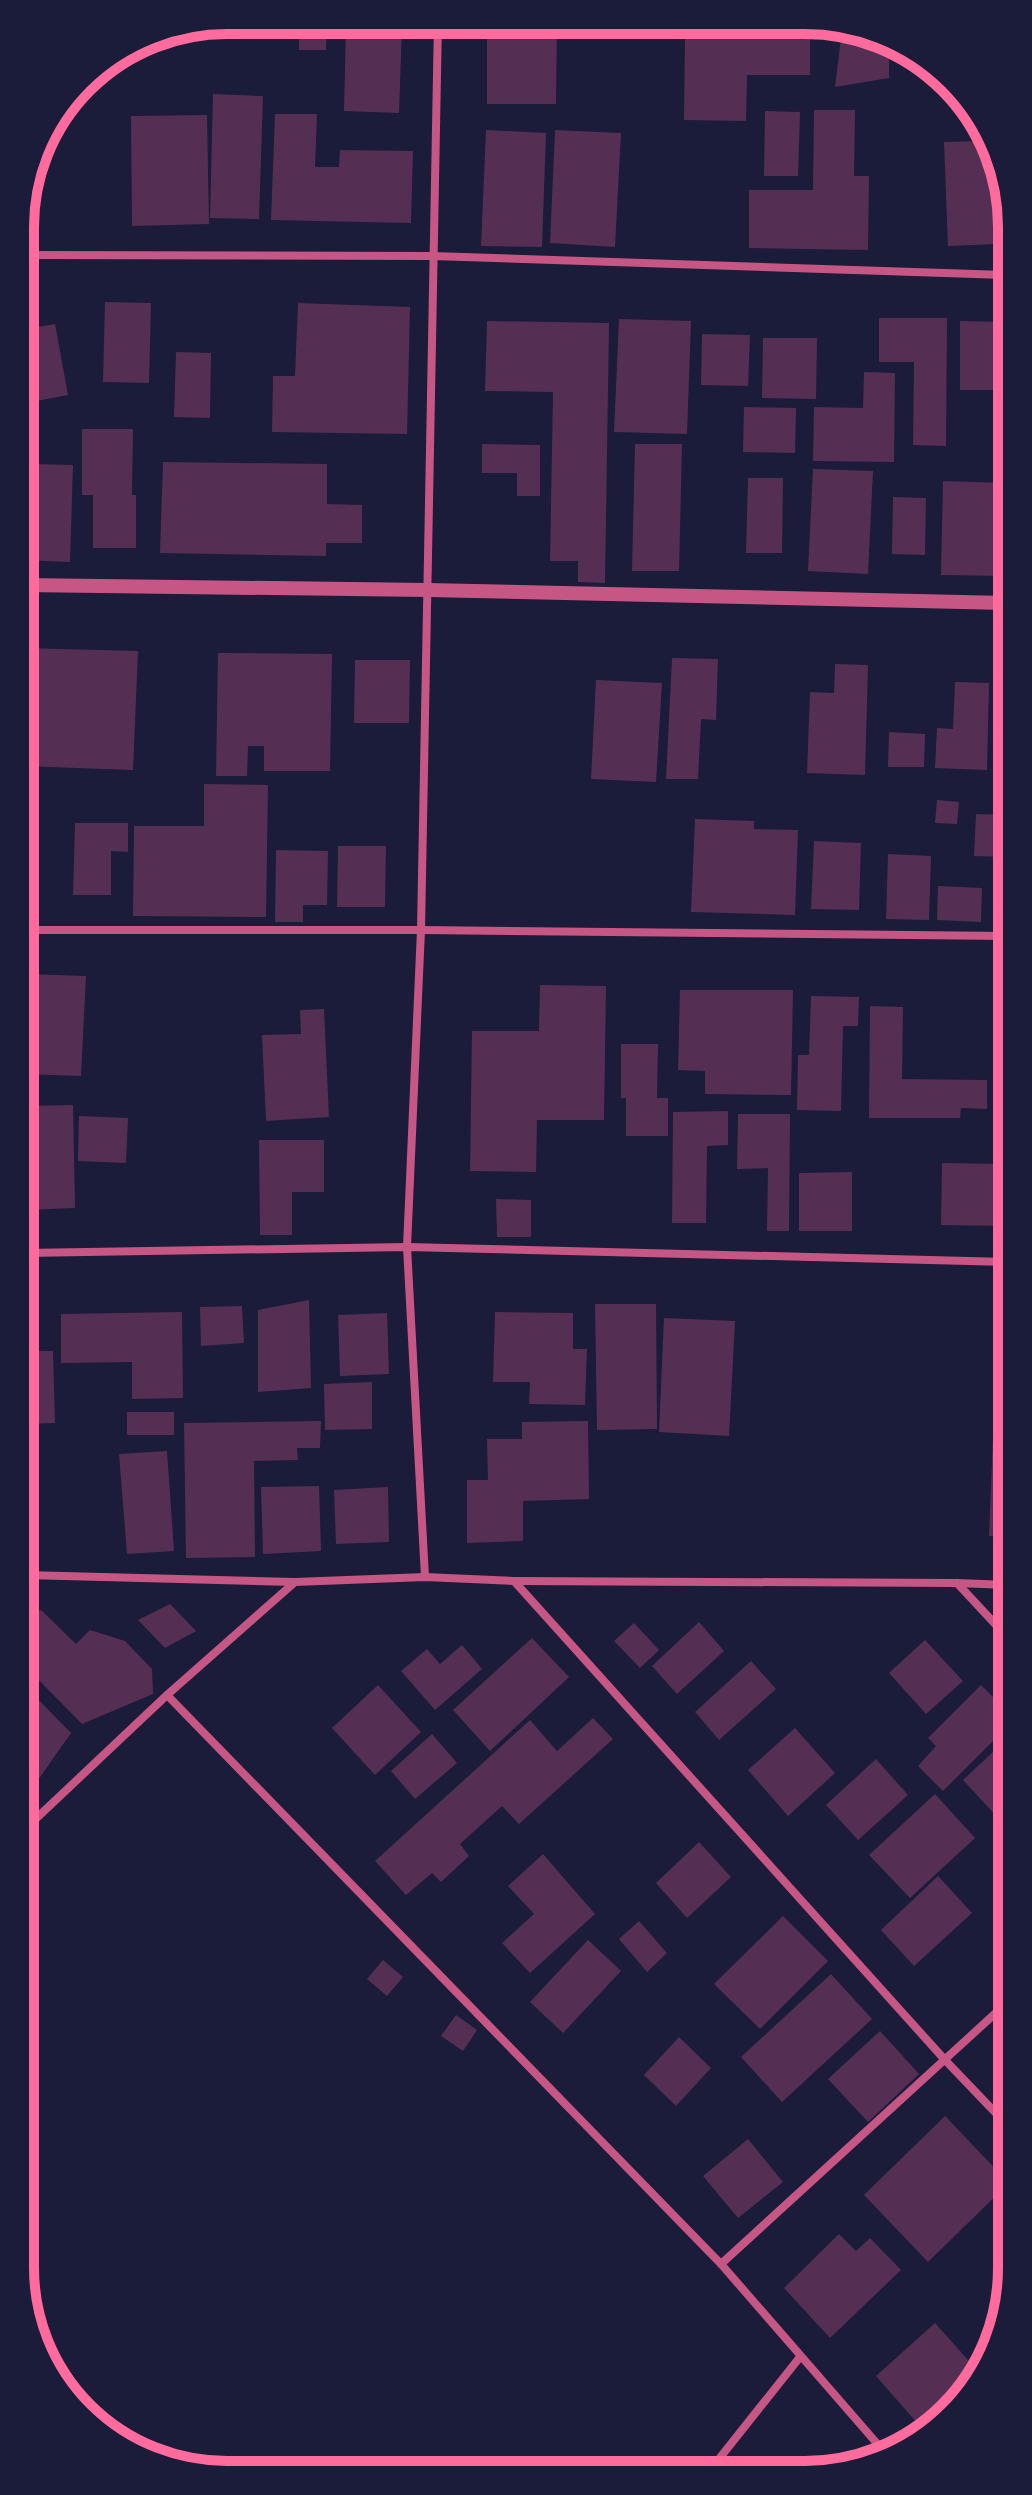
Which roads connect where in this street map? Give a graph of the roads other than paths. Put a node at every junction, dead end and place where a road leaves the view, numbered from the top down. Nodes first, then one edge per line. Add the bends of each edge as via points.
1 (438, 34) edge
2 (34, 255) edge
3 (432, 256) junction
4 (998, 275) edge
5 (34, 585) edge
6 (428, 590) junction
7 (998, 603) edge
8 (34, 930) edge
9 (421, 930) junction
10 (998, 936) edge
11 (407, 1247) junction
12 (34, 1253) edge
13 (998, 1262) edge
14 (34, 1575) edge
15 (425, 1577) junction
16 (514, 1581) junction
17 (295, 1582) junction
18 (956, 1583) junction
19 (998, 1585) edge
20 (998, 1627) edge
21 (167, 1695) junction
22 (34, 1821) edge
23 (998, 2011) edge
24 (945, 2060) junction
25 (998, 2115) edge
26 (721, 2264) junction
27 (800, 2357) junction
28 (879, 2446) edge
29 (717, 2461) edge

1 - 3 street
2 - 3 street
3 - 4 street
3 - 6 street
5 - 6 street
6 - 7 street
6 - 9 street
8 - 9 street
9 - 10 street
9 - 11 street
11 - 12 street
11 - 13 street
11 - 15 street
14 - 17 street
15 - 16 street
15 - 17 street
16 - 18 street
16 - 24 street
17 - 21 street
18 - 19 street
18 - 20 street
21 - 22 street
21 - 26 street
23 - 24 street
24 - 25 street
24 - 26 street
26 - 27 street
27 - 28 street
27 - 29 street

